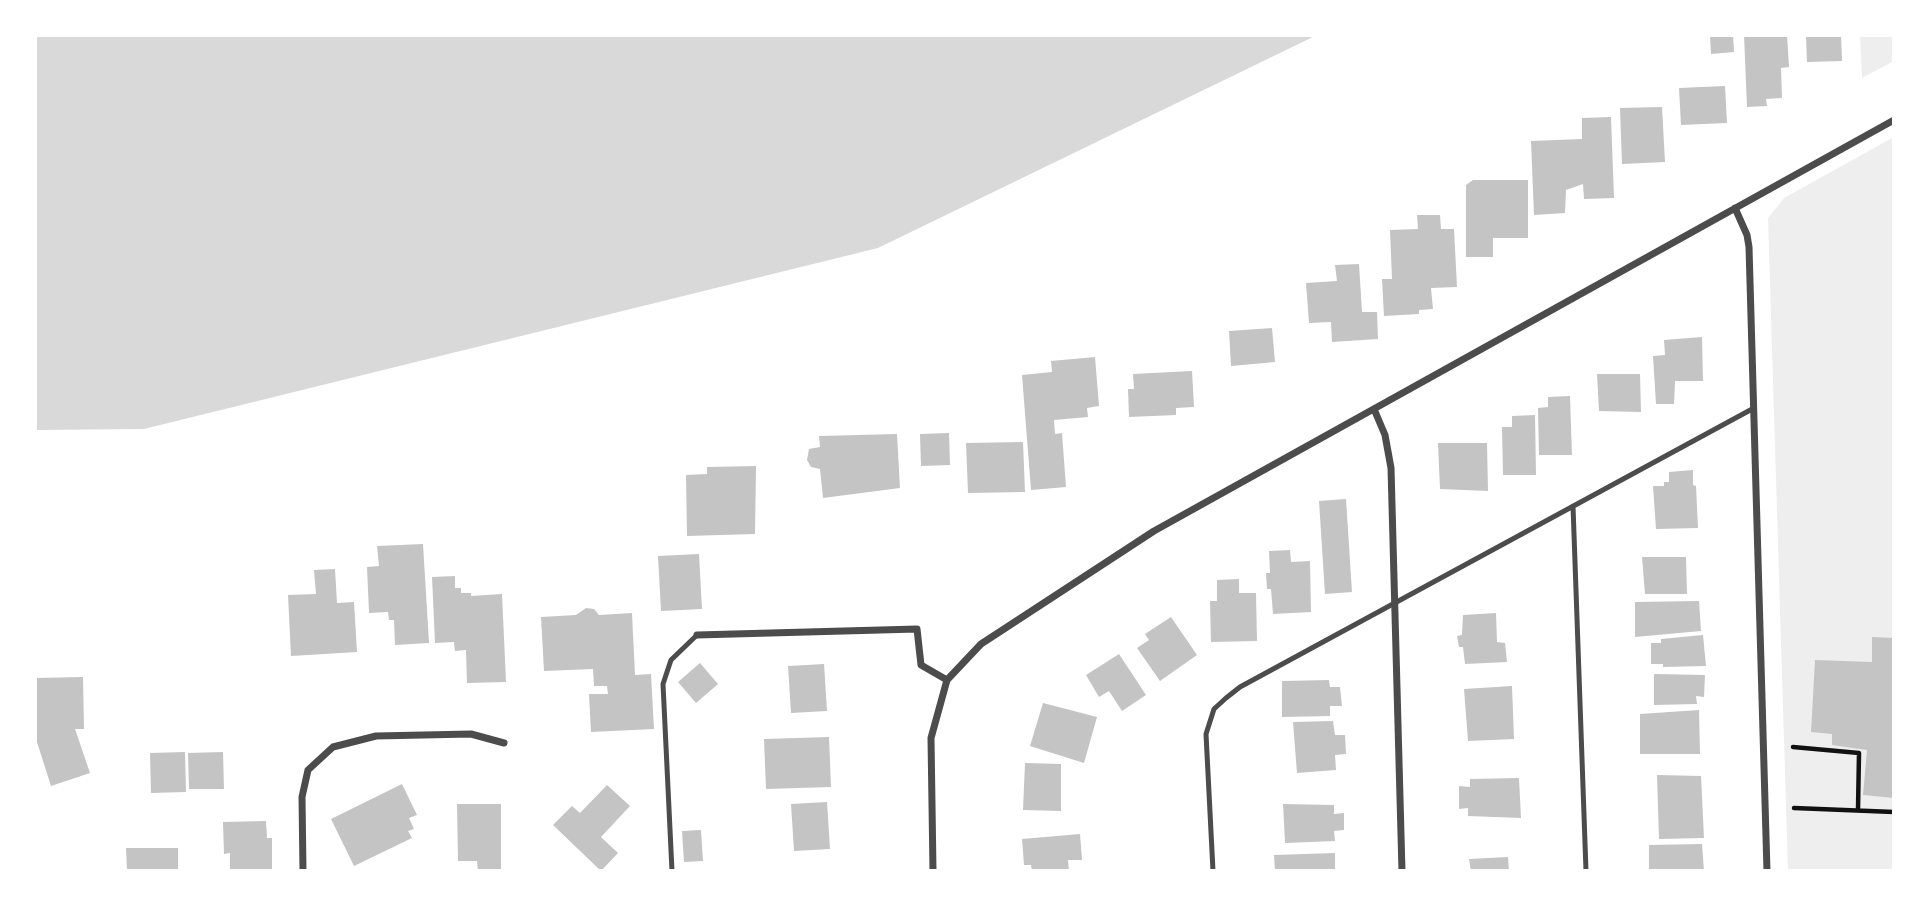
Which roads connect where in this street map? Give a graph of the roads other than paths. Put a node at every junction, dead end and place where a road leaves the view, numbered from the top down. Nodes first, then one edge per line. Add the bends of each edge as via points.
1 (1894, 120) edge
2 (1735, 208) junction
3 (1754, 408) junction
4 (1374, 409) junction
5 (1573, 506) junction
6 (1394, 603) junction
7 (697, 635) joint
8 (947, 680) junction
9 (504, 743) dead end
10 (303, 871) edge
11 (672, 871) edge
12 (933, 871) edge
13 (1213, 871) edge
14 (1402, 871) edge
15 (1586, 871) edge
16 (1767, 871) edge

1 - 2 street
2 - 3 street via 1749,247
2 - 4 street
3 - 5 lane
3 - 16 street
4 - 6 street via 1391,468
4 - 8 street via 1154,531 981,644
5 - 6 lane
5 - 15 lane
6 - 13 lane via 1240,687 1214,709 1206,747
6 - 14 street
7 - 8 street via 917,629 920,666
7 - 11 lane via 671,660 663,684
8 - 12 street via 931,738
9 - 10 street via 471,734 376,736 333,747 308,770 302,797

